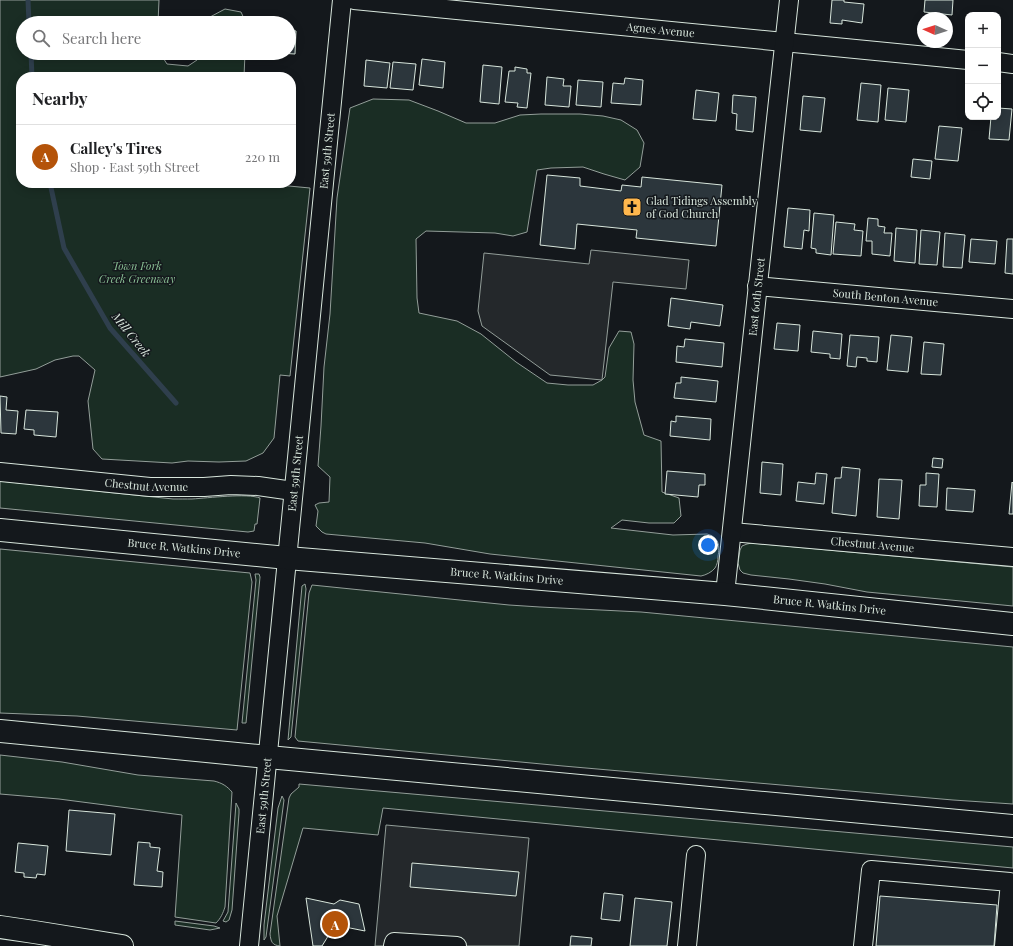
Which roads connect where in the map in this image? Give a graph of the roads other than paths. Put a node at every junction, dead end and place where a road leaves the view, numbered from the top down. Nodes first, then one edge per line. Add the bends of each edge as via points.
1 (342, 0) edge
2 (354, 0) edge
3 (789, 0) edge
4 (784, 42) junction
5 (965, 60) edge
6 (1001, 62) edge
7 (1013, 64) edge
8 (758, 286) junction
9 (1013, 309) edge
10 (0, 472) edge
11 (293, 491) junction
12 (0, 530) edge
13 (732, 532) junction
14 (287, 558) junction
15 (1013, 558) edge
16 (725, 594) junction
17 (1013, 624) edge
18 (0, 731) edge
19 (268, 757) junction
20 (1013, 826) edge
21 (696, 855) dead end
22 (1011, 882) edge
23 (0, 927) edge
24 (122, 946) edge
25 (249, 946) edge
26 (393, 946) edge
27 (457, 946) edge
28 (687, 946) edge
29 (863, 946) edge
30 (1004, 946) edge

1 - 11 street, East 59th Street
2 - 4 street, Agnes Avenue
3 - 4 street, East 60th Street
4 - 5 street, Agnes Avenue
4 - 8 street, East 60th Street
6 - 7 street
8 - 9 street, South Benton Avenue
8 - 13 street, East 60th Street
10 - 11 street, Chestnut Avenue via 150,487 230,485
11 - 14 street, East 59th Street
12 - 14 main road, Bruce R. Watkins Drive
13 - 15 street, Chestnut Avenue
13 - 16 street, East 60th Street
14 - 16 main road, Bruce R. Watkins Drive
14 - 19 street, East 59th Street
16 - 17 main road, Bruce R. Watkins Drive
18 - 19 main road
19 - 20 main road
19 - 25 street, East 59th Street
21 - 28 street
22 - 29 street via 871,870
22 - 30 street
23 - 24 main road
26 - 27 street via 394,942

